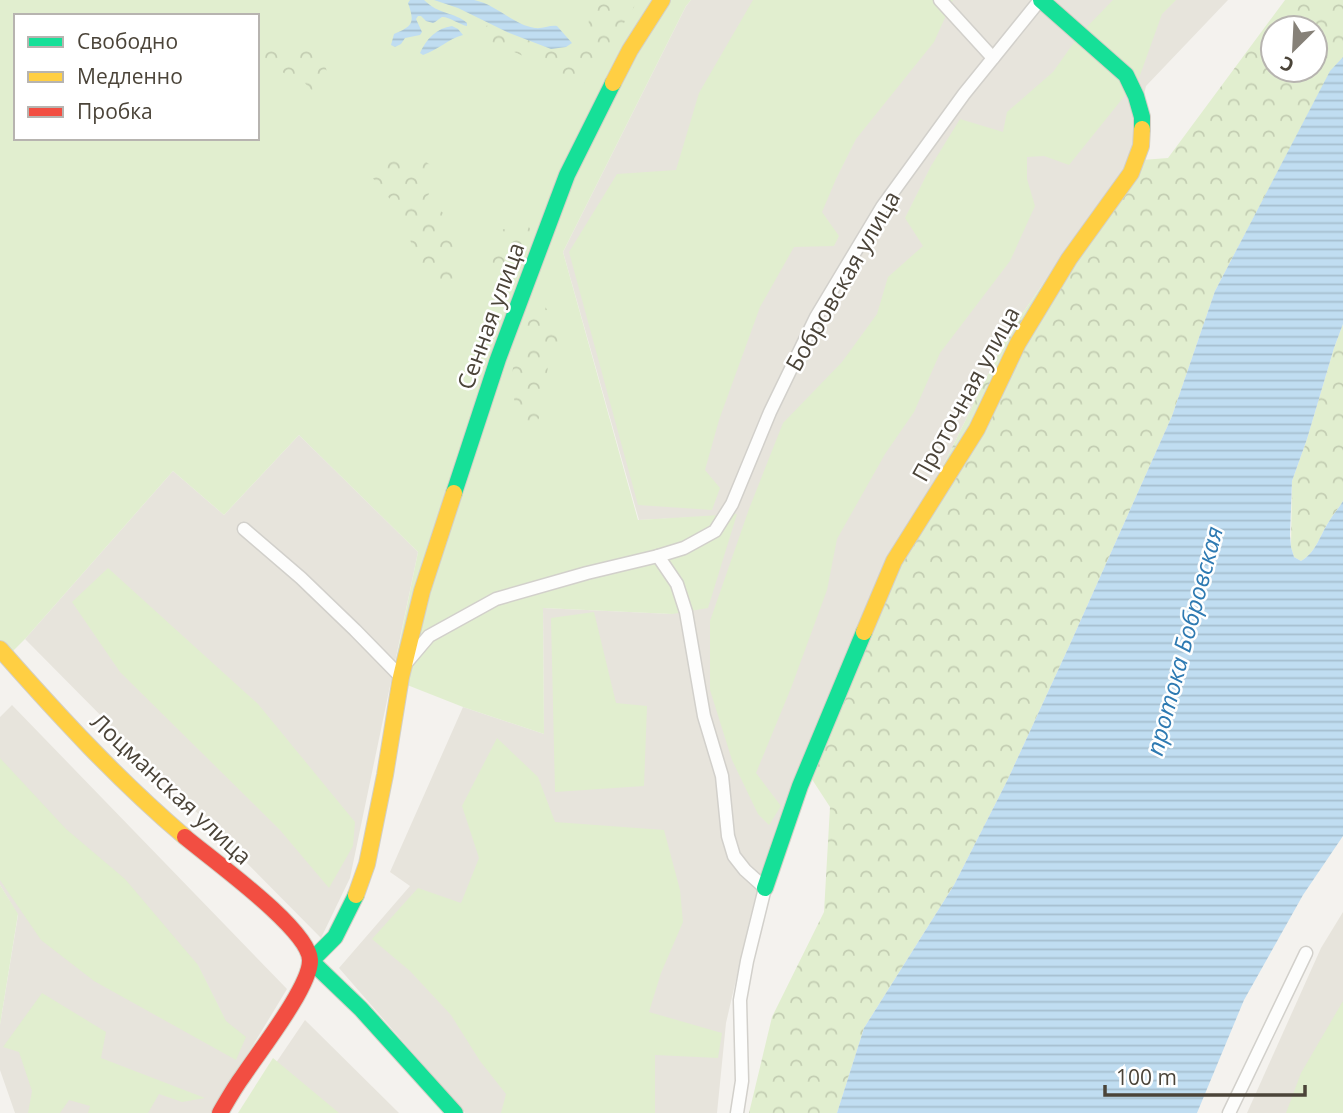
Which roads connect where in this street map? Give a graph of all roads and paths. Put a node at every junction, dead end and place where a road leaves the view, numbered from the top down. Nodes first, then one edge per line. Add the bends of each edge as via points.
1 (662, 0) edge
2 (940, 0) edge
3 (1041, 0) edge
4 (993, 58) junction
5 (244, 529) dead end
6 (658, 556) junction
7 (0, 649) edge
8 (402, 671) junction
9 (765, 888) junction
10 (1306, 953) dead end
11 (311, 961) junction
12 (219, 1113) edge
13 (455, 1113) edge
14 (737, 1113) edge
15 (1229, 1113) edge

1 - 8 street, Сенная улица via 567,175 498,359 422,591
2 - 4 street
3 - 4 street, Бобровская улица
3 - 9 street, Проточная улица via 1126,75 1142,117 1141,146 1131,173 1069,259 1018,343 977,429 894,561 800,786
4 - 6 street, Бобровская улица via 882,207 816,317 732,504 715,531
5 - 8 street
6 - 8 street, Бобровская улица via 496,599 429,636
6 - 9 street via 677,584 690,629 734,856
7 - 11 street, Лоцманская улица via 60,717 158,813 283,919 304,943
8 - 11 street via 367,864 335,937
9 - 14 street via 740,1000 742,1081
10 - 15 street
11 - 12 street via 293,1002
11 - 13 street, Лоцманская улица

